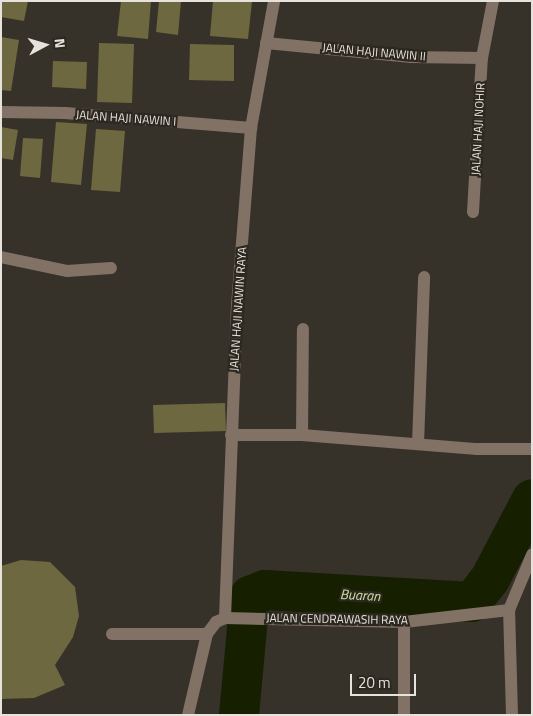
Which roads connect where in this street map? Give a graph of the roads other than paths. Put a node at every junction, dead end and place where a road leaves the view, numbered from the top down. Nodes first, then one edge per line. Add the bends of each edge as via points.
1 (274, 1) edge
2 (493, 1) edge
3 (266, 43) junction
4 (484, 52) junction
5 (1, 112) edge
6 (251, 128) junction
7 (473, 212) dead end
8 (1, 257) edge
9 (111, 268) dead end
10 (424, 276) dead end
11 (303, 329) dead end
12 (231, 435) junction
13 (302, 435) junction
14 (418, 444) junction
15 (532, 449) edge
16 (532, 556) edge
17 (509, 610) junction
18 (225, 618) junction
19 (404, 622) junction
20 (112, 634) dead end
21 (207, 634) junction
22 (188, 715) edge
23 (404, 715) edge
24 (512, 715) edge

1 - 3 street, JALAN HAJI NAWIN RAYA
2 - 4 street, JALAN HAJI NOHIR
3 - 4 street, JALAN HAJI NAWIN II via 411,57
3 - 6 street, JALAN HAJI NAWIN RAYA
4 - 7 street, JALAN HAJI NOHIR
5 - 6 street, JALAN HAJI NAWIN I via 65,113
6 - 12 street, JALAN HAJI NAWIN RAYA
8 - 9 street via 67,271
10 - 14 street
11 - 13 street
12 - 13 street
12 - 18 street, JALAN HAJI NAWIN RAYA
13 - 14 street
14 - 15 street
16 - 17 street
17 - 19 street, JALAN CENDRAWASIH RAYA
17 - 24 street
18 - 19 street, JALAN CENDRAWASIH RAYA
18 - 21 street via 216,622
19 - 23 street
20 - 21 street
21 - 22 street

